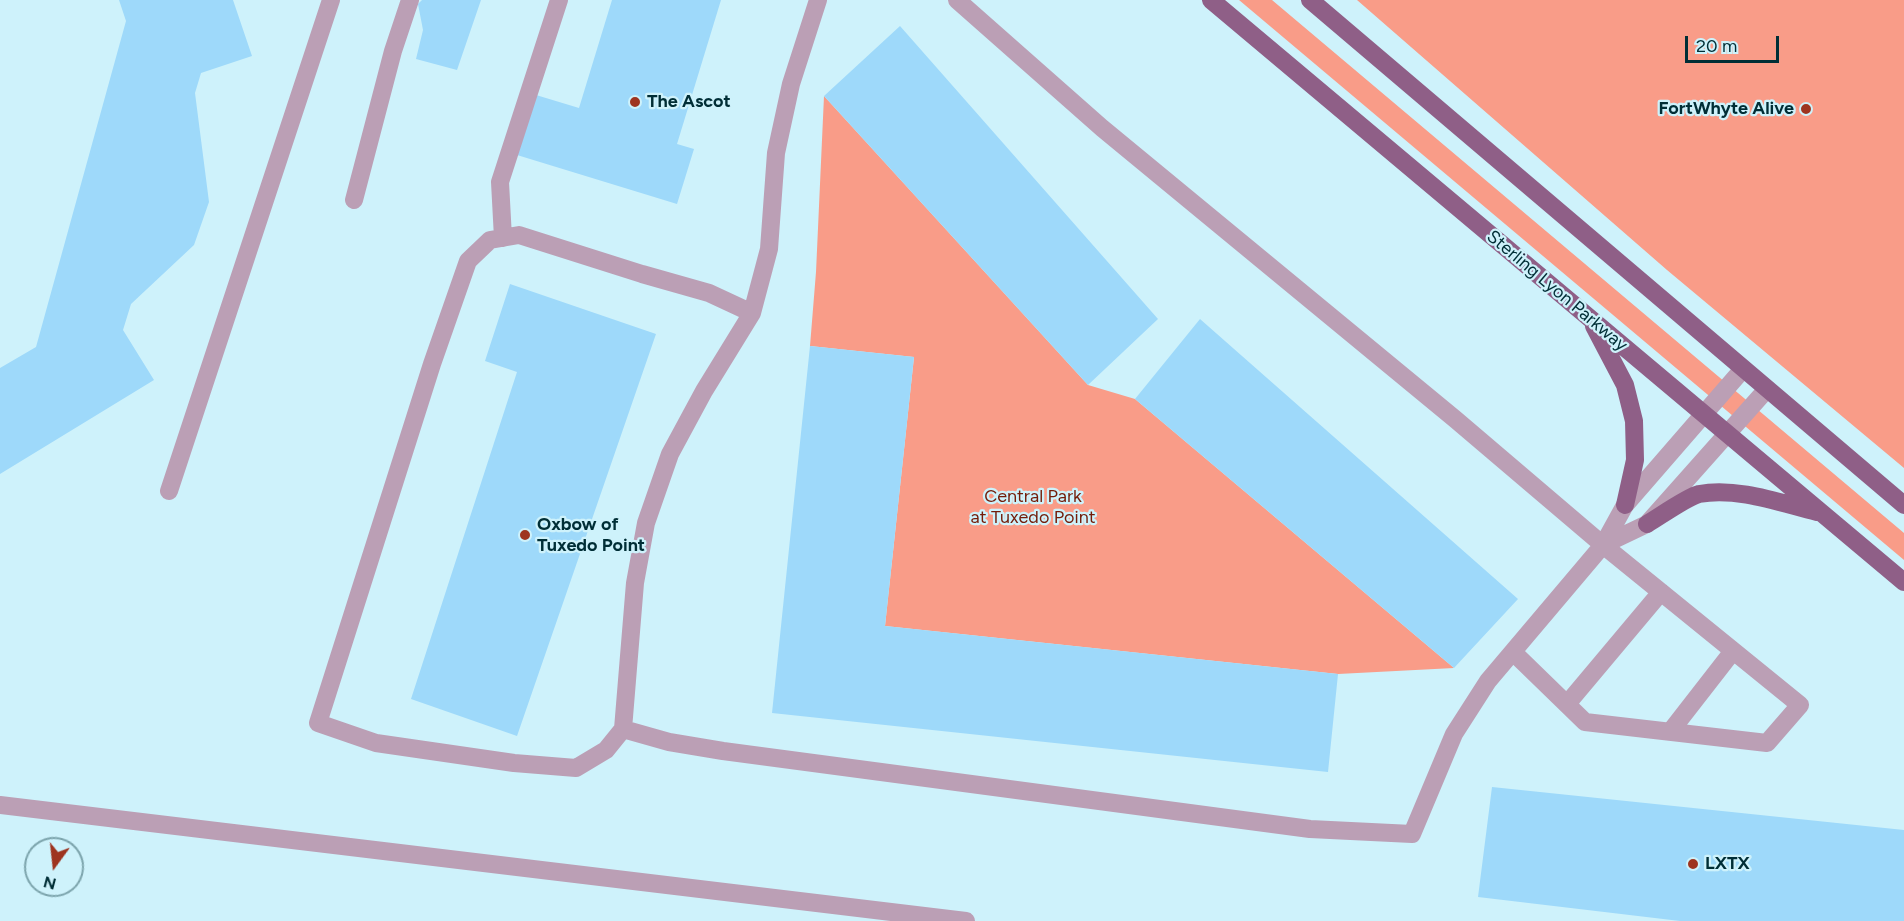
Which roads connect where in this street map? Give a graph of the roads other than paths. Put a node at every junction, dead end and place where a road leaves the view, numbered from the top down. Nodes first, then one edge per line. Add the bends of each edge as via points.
1 (331, 0) edge
2 (410, 0) edge
3 (560, 0) edge
4 (818, 0) edge
5 (957, 0) edge
6 (1211, 0) edge
7 (1310, 0) edge
8 (354, 200) dead end
9 (503, 237) junction
10 (752, 313) junction
11 (1589, 317) junction
12 (1743, 369) junction
13 (1767, 388) junction
14 (1704, 413) junction
15 (1728, 433) junction
16 (169, 491) dead end
17 (1625, 505) junction
18 (1904, 505) edge
19 (1823, 514) junction
20 (1647, 524) junction
21 (1603, 545) junction
22 (1904, 582) edge
23 (1661, 592) junction
24 (1732, 651) junction
25 (1513, 652) junction
26 (1567, 704) junction
27 (623, 729) junction
28 (1670, 732) junction
29 (0, 805) edge
30 (966, 921) edge

1 - 16 lane
2 - 8 lane
3 - 9 lane via 500,182
4 - 10 lane via 791,84 779,142 769,249
5 - 21 lane via 1102,128
6 - 11 main road, Sterling Lyon Parkway
7 - 12 main road
9 - 10 lane via 519,235 709,293
9 - 27 lane via 490,240 468,261 318,723 376,743 576,768 606,750
10 - 27 lane via 670,454 646,523 635,583
11 - 14 main road, Sterling Lyon Parkway
11 - 17 main road via 1625,385 1634,421 1635,460
12 - 13 main road
12 - 14 lane
13 - 15 lane
13 - 18 main road
14 - 15 main road, Sterling Lyon Parkway
14 - 17 lane
15 - 19 main road, Sterling Lyon Parkway
15 - 20 lane
17 - 21 lane
19 - 20 main road via 1759,497 1725,493 1697,495
19 - 22 main road, Sterling Lyon Parkway
20 - 21 lane
21 - 23 lane
21 - 25 lane
23 - 24 lane
23 - 26 lane
24 - 28 lane
24 - 28 lane via 1800,705 1767,743
25 - 26 lane
25 - 27 lane via 1488,681 1454,734 1412,834 1310,829 735,753 669,742
26 - 28 lane via 1585,722
29 - 30 lane

